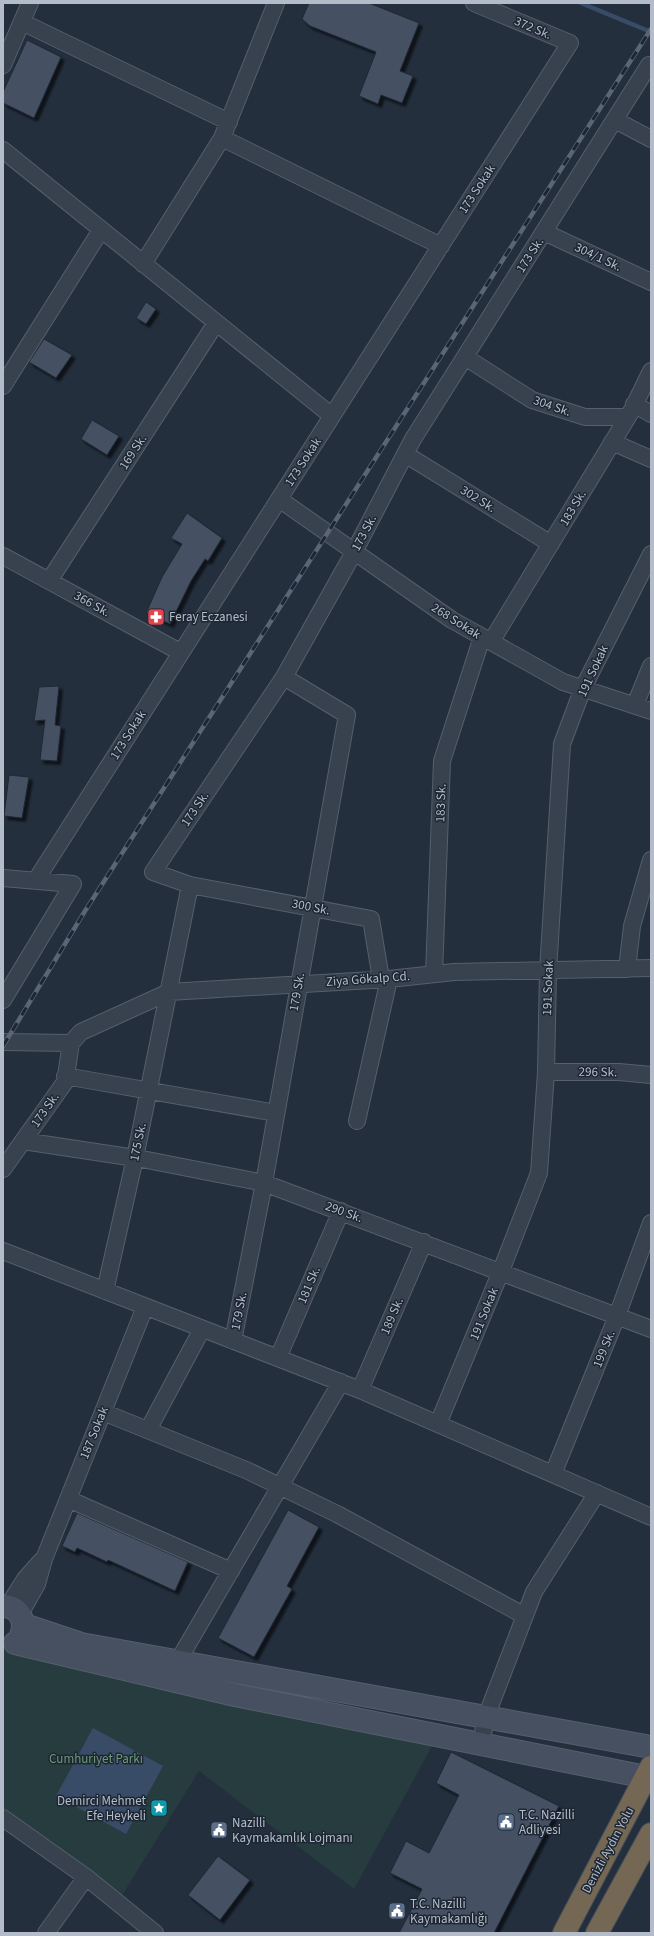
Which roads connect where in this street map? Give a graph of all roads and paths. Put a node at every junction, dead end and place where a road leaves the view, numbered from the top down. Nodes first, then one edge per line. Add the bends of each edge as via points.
1 (30, 3) edge
2 (276, 3) edge
3 (474, 3) edge
4 (22, 22) junction
5 (570, 43) joint
6 (3, 65) edge
7 (650, 65) edge
8 (615, 120) junction
9 (229, 122) junction
10 (222, 138) junction
11 (651, 139) edge
12 (3, 150) edge
13 (101, 230) junction
14 (544, 232) junction
15 (441, 246) junction
16 (143, 264) junction
17 (651, 282) edge
18 (216, 323) junction
19 (465, 356) junction
20 (651, 371) edge
21 (3, 386) edge
22 (631, 411) junction
23 (651, 414) edge
24 (332, 416) junction
25 (612, 442) junction
26 (405, 454) junction
27 (651, 459) edge
28 (278, 499) junction
29 (551, 544) junction
30 (354, 552) junction
31 (651, 554) edge
32 (3, 556) edge
33 (49, 581) junction
34 (487, 640) junction
35 (180, 652) junction
36 (651, 666) edge
37 (284, 678) junction
38 (583, 688) junction
39 (635, 705) junction
40 (651, 711) edge
41 (651, 860) edge
42 (3, 878) edge
43 (36, 880) junction
44 (190, 885) junction
45 (313, 907) junction
46 (651, 968) edge
47 (627, 969) junction
48 (548, 971) junction
49 (434, 974) junction
50 (385, 979) junction
51 (298, 983) junction
52 (169, 992) junction
53 (3, 1000) edge
54 (3, 1042) edge
55 (71, 1043) junction
56 (546, 1072) junction
57 (651, 1075) edge
58 (66, 1076) junction
59 (149, 1090) junction
60 (276, 1113) junction
61 (357, 1121) dead end
62 (24, 1141) junction
63 (135, 1158) junction
64 (3, 1169) edge
65 (264, 1183) junction
66 (341, 1211) junction
67 (651, 1223) edge
68 (424, 1242) junction
69 (3, 1251) edge
70 (501, 1271) junction
71 (105, 1291) junction
72 (145, 1306) junction
73 (617, 1316) junction
74 (202, 1329) junction
75 (651, 1329) edge
76 (233, 1341) junction
77 (278, 1358) junction
78 (341, 1382) junction
79 (360, 1390) junction
80 (103, 1412) junction
81 (438, 1424) junction
82 (148, 1430) junction
83 (554, 1474) junction
84 (280, 1486) junction
85 (596, 1493) junction
86 (68, 1499) junction
87 (650, 1515) edge
88 (230, 1571) junction
89 (525, 1616) junction
90 (12, 1623) edge
91 (178, 1661) junction
92 (486, 1717) junction
93 (481, 1744) junction
94 (651, 1747) edge
95 (648, 1772) edge
96 (3, 1818) edge
97 (651, 1834) edge
98 (86, 1877) junction
99 (46, 1933) edge
100 (155, 1933) edge
101 (564, 1933) edge
102 (598, 1933) edge

1 - 4 street
2 - 9 street
3 - 5 street, 372 Sk.
4 - 6 street
4 - 9 street
5 - 15 street, 173 Sokak
7 - 8 street, 173 Sk.
8 - 11 street
8 - 14 street, 173 Sk.
9 - 10 street
10 - 15 street
10 - 16 street
12 - 13 street
13 - 16 street
13 - 21 street
14 - 17 street, 304/1 Sk.
14 - 19 street, 173 Sk.
15 - 24 street, 173 Sokak
16 - 18 street
18 - 24 street
18 - 33 street, 169 Sk.
19 - 22 street, 304 Sk. via 532,400 585,417
19 - 26 street, 173 Sk.
20 - 22 street, 183 Sk.
22 - 23 street
22 - 25 street, 183 Sk.
24 - 28 street, 173 Sokak
25 - 27 street
25 - 29 street, 183 Sk.
26 - 29 street, 302 Sk.
26 - 30 street, 173 Sk.
28 - 30 street, 268 Sokak
28 - 35 street, 173 Sokak
29 - 34 street, 183 Sk.
30 - 34 street, 268 Sokak via 452,620
30 - 37 street, 173 Sk.
31 - 38 street, 191 Sokak
32 - 33 street, 366 Sk.
33 - 35 street, 366 Sk.
34 - 38 street, 268 Sokak via 563,682
34 - 49 street, 183 Sk. via 442,761
35 - 43 street, 173 Sokak
36 - 39 street
37 - 44 street, 173 Sk. via 153,872
37 - 45 street, 179 Sk. via 347,715
38 - 39 street, 268 Sokak
38 - 48 street, 191 Sokak via 562,744
39 - 40 street, 268 Sokak
41 - 47 street via 632,926
42 - 43 street
43 - 53 street via 73,884
44 - 45 street, 300 Sk.
44 - 52 street
45 - 50 street, 300 Sk. via 371,919
45 - 51 street, 179 Sk.
46 - 47 street, Ziya Gökalp Cd.
47 - 48 street, Ziya Gökalp Cd.
48 - 49 street, Ziya Gökalp Cd.
48 - 56 street, 191 Sokak
49 - 50 street, Ziya Gökalp Cd.
50 - 51 street, Ziya Gökalp Cd.
50 - 61 street, 300 Sk.
51 - 52 street, Ziya Gökalp Cd.
51 - 60 street, 179 Sk.
52 - 55 street, Ziya Gökalp Cd. via 81,1032
52 - 59 street, 175 Sk.
54 - 55 street
55 - 58 street, 173 Sk.
56 - 57 street, 296 Sk. via 619,1072
56 - 70 street, 191 Sokak via 539,1173
58 - 59 street
58 - 62 street, 173 Sk. via 65,1082
59 - 60 street
59 - 63 street, 175 Sk.
60 - 65 street, 179 Sk.
62 - 63 street, 290 Sk.
62 - 64 street, 173 Sk.
63 - 65 street, 290 Sk.
63 - 71 street, 175 Sk.
65 - 66 street, 290 Sk.
65 - 76 street, 179 Sk.
66 - 68 street, 290 Sk.
66 - 77 street, 181 Sk.
67 - 73 street, 199 Sk.
68 - 70 street, 290 Sk.
68 - 79 street, 189 Sk.
69 - 71 street
70 - 73 street, 290 Sk.
70 - 81 street, 191 Sokak
71 - 72 street
72 - 74 street
72 - 80 street, 187 Sokak
73 - 75 street, 290 Sk.
73 - 83 street, 199 Sk.
74 - 76 street
74 - 82 street
76 - 77 street
77 - 78 street
78 - 79 street
78 - 84 street
79 - 81 street
80 - 82 street
80 - 86 street, 187 Sokak
81 - 83 street
82 - 84 street
83 - 85 street
84 - 88 street
84 - 89 street
85 - 87 street
85 - 89 street via 534,1592
86 - 88 street
86 - 90 street, 187 Sokak via 37,1584
88 - 91 street
89 - 92 street
90 - 91 main road via 81,1644
90 - 93 main road via 134,1672 235,1695
91 - 92 main road
92 - 93 street
92 - 94 main road
93 - 95 main road
95 - 101 highway, Denizli Aydın Yolu
96 - 98 street
97 - 102 highway
98 - 99 street
98 - 100 street

